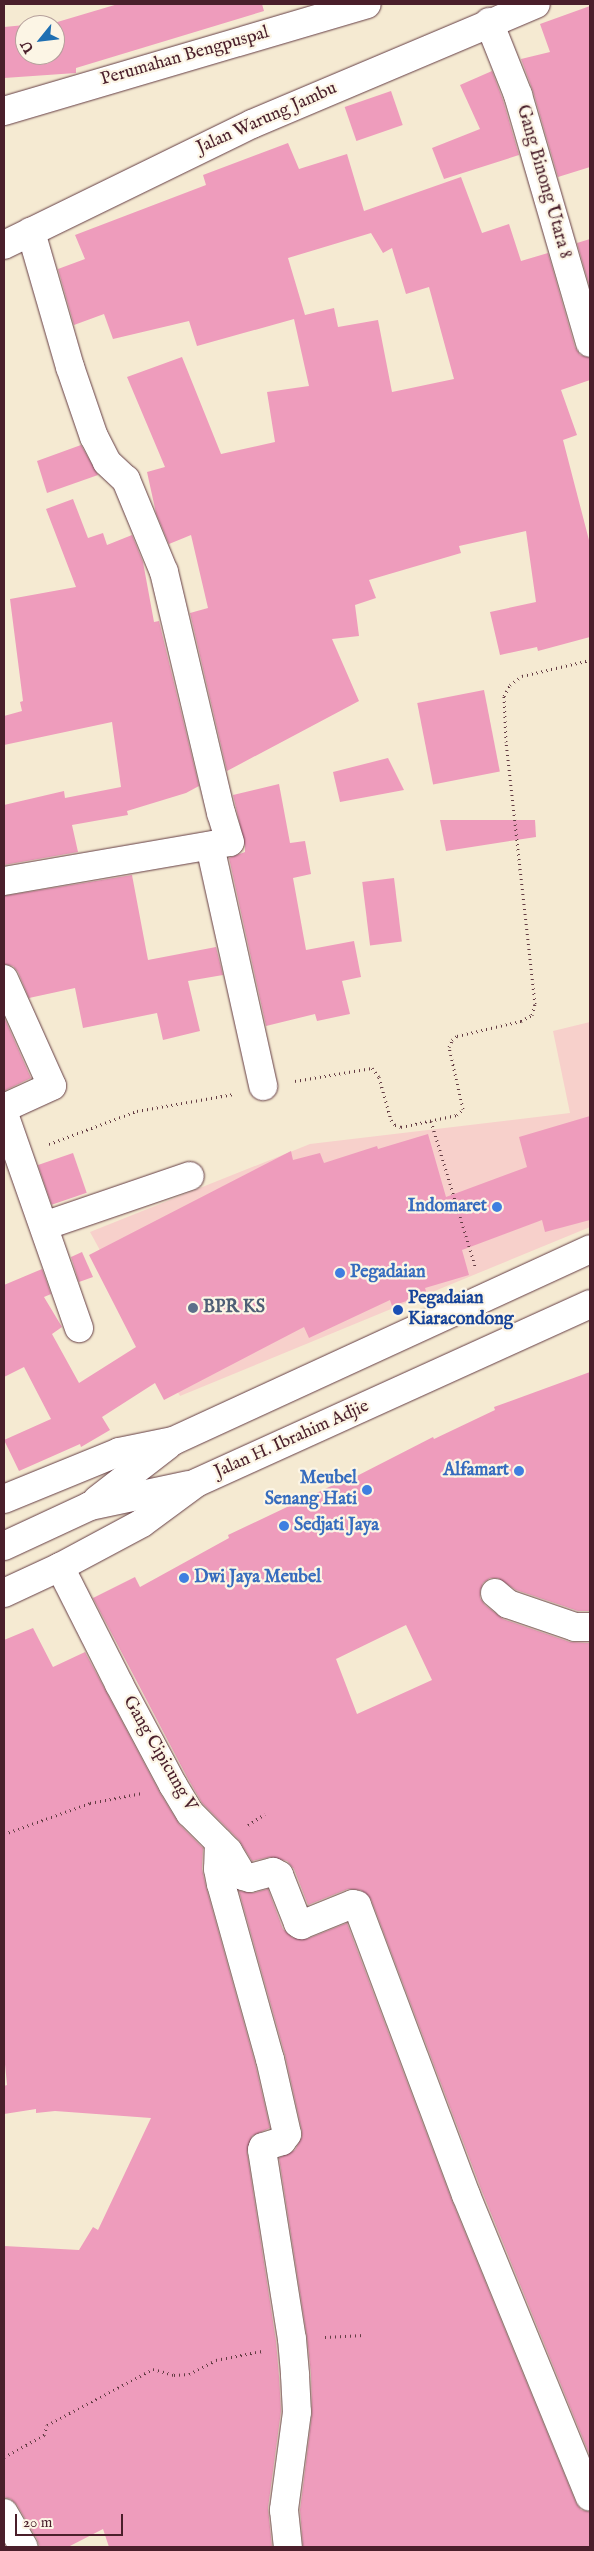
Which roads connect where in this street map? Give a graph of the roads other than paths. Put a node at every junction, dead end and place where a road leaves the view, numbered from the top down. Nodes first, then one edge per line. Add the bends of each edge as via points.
1 (367, 4) edge
2 (536, 4) edge
3 (489, 22) junction
4 (4, 111) edge
5 (31, 232) junction
6 (4, 245) edge
7 (590, 343) edge
8 (210, 846) junction
9 (4, 881) edge
10 (4, 980) edge
11 (263, 1086) road end
12 (4, 1108) edge
13 (4, 1114) edge
14 (190, 1176) dead end
15 (44, 1226) junction
16 (590, 1249) edge
17 (590, 1304) edge
18 (79, 1328) dead end
19 (168, 1445) junction
20 (190, 1484) junction
21 (5, 1496) edge
22 (90, 1506) junction
23 (4, 1546) edge
24 (60, 1567) junction
25 (4, 1593) edge
26 (495, 1593) dead end
27 (590, 1627) edge
28 (213, 1835) junction
29 (590, 2497) edge
30 (4, 2513) edge
31 (24, 2547) edge
32 (288, 2547) edge

1 - 4 street, Perumahan Bengpuspal
2 - 3 street, Jalan Warung Jambu
3 - 5 street, Jalan Warung Jambu via 252,124
3 - 7 street, Gang Binong Utara 8 via 518,96
5 - 6 street, Jalan Warung Jambu
5 - 8 street via 94,437 107,462 126,480 164,572 230,842
8 - 9 street
8 - 11 street
10 - 12 street via 52,1086
13 - 15 street
14 - 15 street
15 - 18 street
16 - 19 street
17 - 20 street, Jalan H. Ibrahim Adjie
19 - 21 street via 119,1452
19 - 22 street
20 - 22 street
20 - 24 street, Jalan H. Ibrahim Adjie via 142,1523
22 - 23 street
24 - 25 street, Jalan H. Ibrahim Adjie
24 - 28 street, Gang Cipicung V via 173,1785 190,1813
26 - 27 street via 508,1604 575,1627
28 - 29 street, Gang Cipicung V via 246,1878 273,1872 279,1875 301,1925 357,1905 466,2195
28 - 32 street via 221,1884 270,2059 287,2134 282,2141 262,2150 292,2342 297,2412 284,2510
30 - 31 street

